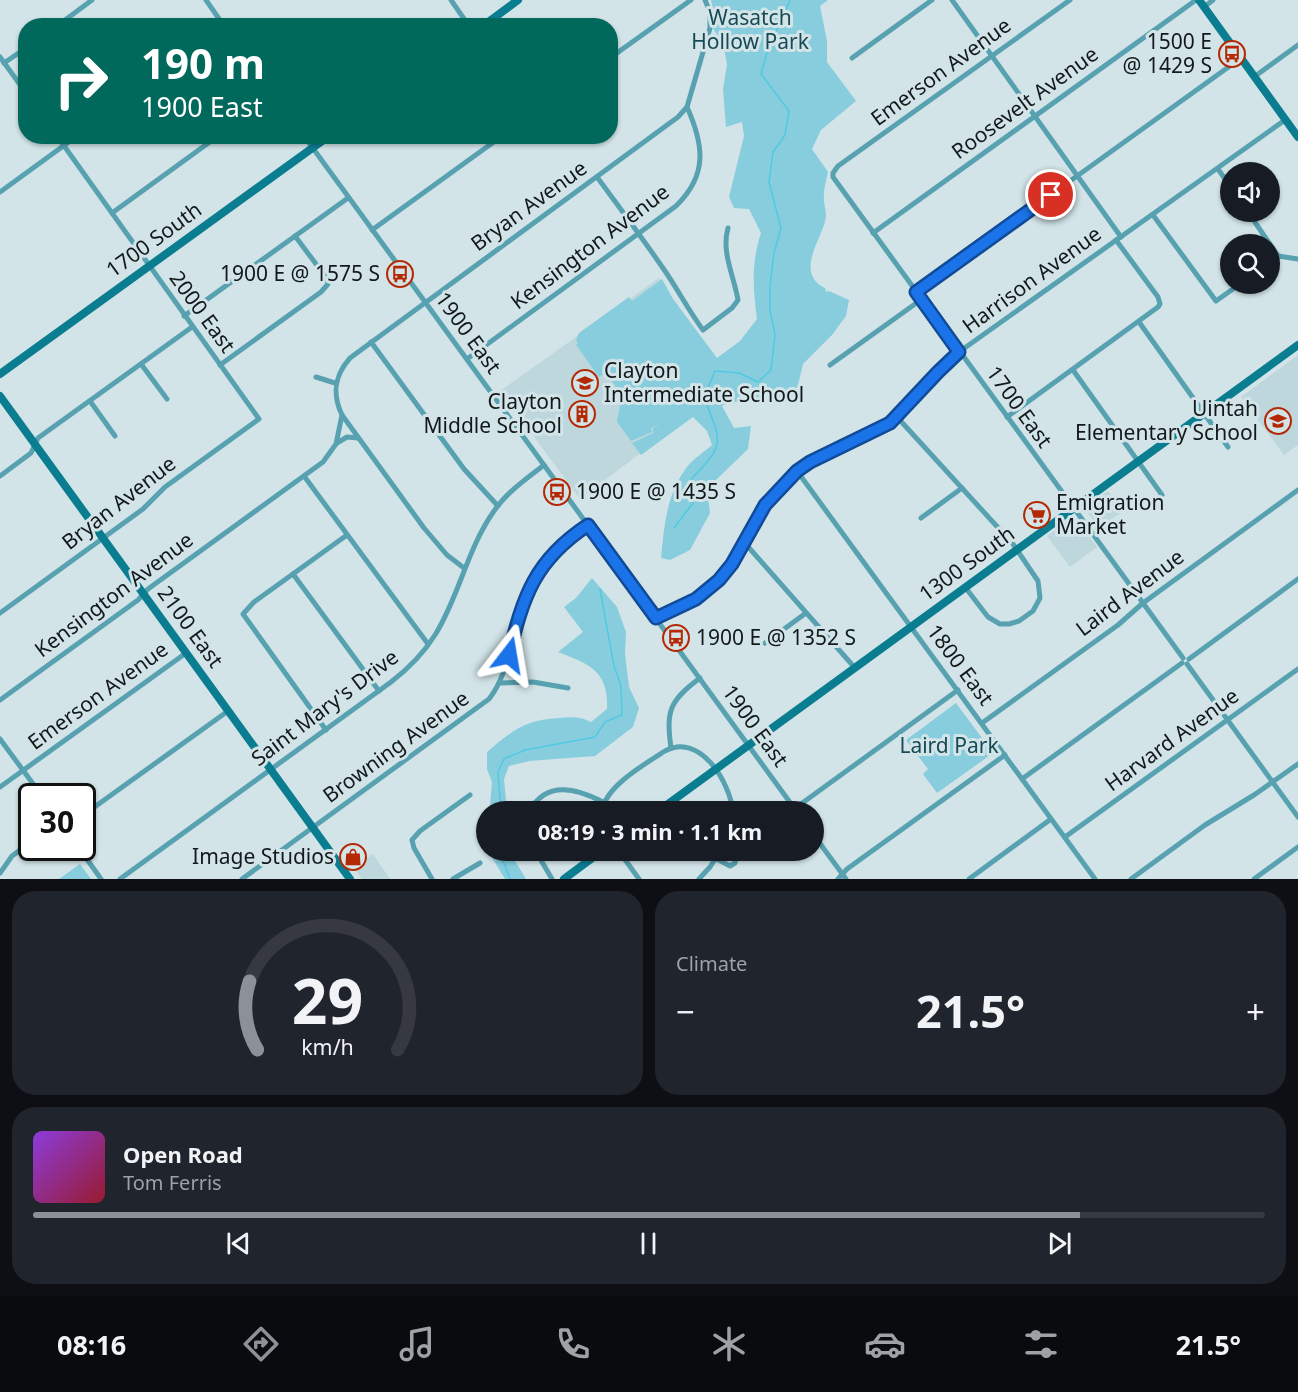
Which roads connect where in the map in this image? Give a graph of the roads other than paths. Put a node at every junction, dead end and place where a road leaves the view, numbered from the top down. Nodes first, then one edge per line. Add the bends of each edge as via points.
1 (92, 0) edge
2 (206, 0) edge
3 (451, 0) edge
4 (518, 0) edge
5 (691, 0) edge
6 (705, 0) edge
7 (932, 0) edge
8 (952, 0) edge
9 (1070, 0) edge
10 (1213, 0) edge
11 (1199, 2) edge
12 (68, 18) edge
13 (218, 18) edge
14 (463, 18) edge
15 (494, 18) edge
16 (1298, 45) edge
17 (618, 52) edge
18 (18, 53) edge
19 (992, 56) junction
20 (0, 57) edge
21 (852, 57) dead end
22 (1241, 58) junction
23 (4, 63) junction
24 (1254, 77) junction
25 (18, 82) edge
26 (687, 107) junction
27 (1035, 116) junction
28 (1285, 120) junction
29 (1298, 137) edge
30 (67, 144) edge
31 (207, 144) edge
32 (310, 144) edge
33 (318, 144) edge
34 (491, 144) edge
35 (64, 146) junction
36 (313, 148) junction
37 (1218, 169) junction
38 (1220, 172) edge
39 (833, 173) joint
40 (1078, 176) junction
41 (597, 177) junction
42 (0, 192) edge
43 (348, 198) junction
44 (112, 213) junction
45 (1153, 215) junction
46 (728, 228) dead end
47 (372, 231) junction
48 (873, 232) junction
49 (638, 233) junction
50 (295, 236) junction
51 (1119, 238) junction
52 (1280, 256) edge
53 (1298, 259) edge
54 (149, 266) junction
55 (916, 292) junction
56 (1226, 294) edge
57 (921, 299) junction
58 (425, 303) junction
59 (184, 316) junction
60 (1139, 322) junction
61 (192, 327) junction
62 (371, 342) junction
63 (1298, 345) edge
64 (959, 352) junction
65 (467, 359) junction
66 (141, 364) junction
67 (220, 365) junction
68 (830, 366) dead end
69 (1073, 370) junction
70 (0, 374) edge
71 (316, 377) dead end
72 (335, 383) junction
73 (0, 396) edge
74 (167, 399) dead end
75 (90, 401) junction
76 (1204, 413) junction
77 (342, 416) junction
78 (897, 417) junction
79 (1007, 417) junction
80 (259, 419) joint
81 (116, 436) dead end
82 (359, 439) junction
83 (336, 444) junction
84 (35, 446) junction
85 (1228, 447) dead end
86 (1138, 461) junction
87 (544, 465) junction
88 (797, 471) junction
89 (0, 476) edge
90 (304, 476) junction
91 (962, 488) junction
92 (1298, 490) edge
93 (1162, 495) dead end
94 (498, 506) junction
95 (1074, 508) junction
96 (921, 518) dead end
97 (588, 525) junction
98 (347, 535) junction
99 (102, 538) junction
100 (743, 541) junction
101 (1017, 550) junction
102 (464, 568) junction
103 (293, 574) junction
104 (1298, 579) edge
105 (965, 587) junction
106 (143, 594) junction
107 (1143, 603) junction
108 (0, 613) edge
109 (806, 613) junction
110 (656, 618) junction
111 (911, 627) junction
112 (765, 643) dead end
113 (428, 644) junction
114 (186, 653) junction
115 (1185, 661) junction
116 (855, 668) junction
117 (1298, 669) edge
118 (700, 678) junction
119 (500, 683) junction
120 (568, 688) dead end
121 (958, 690) junction
122 (379, 691) junction
123 (0, 700) edge
124 (228, 711) junction
125 (1228, 720) junction
126 (982, 723) junction
127 (326, 730) junction
128 (0, 739) edge
129 (748, 745) junction
130 (670, 748) junction
131 (1005, 755) junction
132 (1298, 764) edge
133 (715, 769) junction
134 (271, 770) junction
135 (23, 771) junction
136 (1023, 779) junction
137 (1273, 782) junction
138 (32, 783) edge
139 (0, 787) edge
140 (470, 795) dead end
141 (537, 801) edge
142 (601, 801) edge
143 (604, 801) edge
144 (672, 801) edge
145 (731, 801) edge
146 (789, 801) edge
147 (808, 801) edge
148 (96, 806) edge
149 (1298, 817) edge
150 (1051, 819) junction
151 (313, 828) junction
152 (1065, 837) junction
153 (1298, 847) edge
154 (824, 850) edge
155 (18, 852) edge
156 (88, 861) edge
157 (541, 861) edge
158 (588, 861) edge
159 (626, 861) edge
160 (713, 861) edge
161 (718, 861) edge
162 (736, 861) edge
163 (480, 863) dead end
164 (0, 873) edge
165 (842, 877) edge
166 (101, 879) edge
167 (120, 879) edge
168 (242, 879) edge
169 (350, 879) edge
170 (432, 879) edge
171 (453, 879) edge
172 (552, 879) edge
173 (564, 879) edge
174 (639, 879) edge
175 (699, 879) edge
176 (969, 879) edge
177 (1095, 879) edge
178 (1131, 879) edge
179 (1254, 879) edge

1 - 12 street
2 - 13 street
3 - 14 street
4 - 15 street
5 - 17 street
6 - 26 street via 710,28
7 - 21 street
8 - 19 street
9 - 19 street, Emerson Avenue
10 - 11 street, Roosevelt Avenue
11 - 22 street
11 - 27 street, Roosevelt Avenue
16 - 24 street
18 - 23 street
19 - 27 street
19 - 39 street, Emerson Avenue
20 - 23 street
22 - 24 street
22 - 40 street
23 - 25 street
24 - 28 street
26 - 41 street, Bryan Avenue
26 - 49 street, Kensington Avenue via 700,143 701,163 695,183 676,206
27 - 40 street
27 - 48 street, Roosevelt Avenue
28 - 29 street
28 - 37 street, Harrison Avenue
30 - 35 street
31 - 44 street
32 - 36 street, 1900 East
33 - 36 street, 1700 South
34 - 47 street
35 - 42 street
35 - 44 street, 2000 East
36 - 43 street, 1900 East
36 - 54 street, 1700 South
37 - 38 street
37 - 45 street, Harrison Avenue
39 - 48 street, 1700 East
40 - 51 street
40 - 55 street
41 - 49 street
41 - 58 street, Bryan Avenue
43 - 47 street, 1900 East
43 - 50 street
44 - 54 street, 2000 East
45 - 51 street, Harrison Avenue
45 - 56 street via 1216,301
46 - 49 street via 725,248 738,300 703,330
47 - 58 street, 1900 East
48 - 55 street, 1700 East
49 - 65 street, Kensington Avenue
50 - 59 street
50 - 67 street via 328,284
51 - 60 street via 1158,297 1158,307
51 - 64 street, Harrison Avenue
52 - 53 street
54 - 59 street, 2000 East
54 - 70 street, 1700 South
55 - 57 street, 1700 East
57 - 64 street, 1700 East
57 - 68 street
58 - 62 street, Bryan Avenue
58 - 65 street, 1900 East
59 - 61 street, 2000 East
60 - 69 street
60 - 76 street
61 - 66 street
61 - 67 street, 2000 East
62 - 72 street, Bryan Avenue via 343,365
62 - 94 street via 464,469
63 - 76 street, 1300 South
64 - 78 street, Harrison Avenue
64 - 79 street, 1700 East
65 - 87 street, 1900 East
66 - 74 street
66 - 75 street
67 - 80 street, 2000 East
69 - 79 street
69 - 86 street
71 - 72 street
72 - 77 street
73 - 84 street, 2100 East
75 - 81 street
75 - 84 street via 38,438
76 - 85 street
76 - 86 street, 1300 South
77 - 82 street
77 - 83 street, Kensington Avenue
78 - 88 street, Harrison Avenue via 884,428
78 - 91 street
79 - 95 street, 1700 East
80 - 99 street, Bryan Avenue
82 - 83 street via 347,436
82 - 102 street via 424,528
83 - 90 street, Kensington Avenue via 323,462
84 - 89 street
84 - 99 street, 2100 East
86 - 93 street
86 - 95 street, 1300 South
87 - 94 street, Saint Mary's Drive
87 - 97 street, 1900 East
88 - 100 street, Harrison Avenue via 765,505
88 - 111 street, 1800 East
90 - 98 street
90 - 106 street, Kensington Avenue
91 - 96 street
91 - 101 street
92 - 107 street, Laird Avenue
94 - 102 street, Saint Mary's Drive
95 - 101 street, 1300 South
95 - 107 street, 1700 East
97 - 110 street, 1900 East
97 - 119 street, Browning Avenue via 554,553 532,582 520,608
98 - 103 street
98 - 113 street
99 - 106 street, 2100 East
99 - 108 street, Bryan Avenue
100 - 109 street
100 - 110 street, Harrison Avenue via 732,564 710,590
101 - 105 street, 1300 South
101 - 105 street via 1041,590 1036,607 1023,619 1010,624 993,621
102 - 113 street, Saint Mary's Drive
103 - 122 street
103 - 127 street via 243,614
104 - 115 street
105 - 111 street, 1300 South
106 - 114 street, 2100 East
106 - 123 street, Kensington Avenue
107 - 115 street, 1700 East
107 - 126 street, Laird Avenue
109 - 112 street
109 - 116 street
110 - 118 street, 1900 East
111 - 116 street, 1300 South
111 - 121 street, 1800 East
113 - 122 street, Saint Mary's Drive via 411,665
114 - 124 street, 2100 East
114 - 135 street, Emerson Avenue
115 - 125 street, 1700 East
115 - 136 street
116 - 129 street, 1300 South
117 - 125 street, Harvard Avenue
118 - 129 street, 1900 East
118 - 130 street via 681,693 670,709
119 - 120 street via 533,682
119 - 151 street, Browning Avenue via 482,706
121 - 126 street, 1800 East
121 - 147 street
122 - 127 street, Saint Mary's Drive
124 - 134 street, 2100 East
124 - 148 street
125 - 137 street, 1700 East
125 - 152 street, Harvard Avenue
126 - 131 street, 1800 East
127 - 134 street, Saint Mary's Drive
128 - 135 street
129 - 133 street, 1300 South
129 - 146 street, 1900 East
130 - 133 street via 696,751
130 - 143 street via 615,787
131 - 136 street, 1800 East
131 - 165 street
132 - 137 street
133 - 144 street, 1300 South
133 - 145 street
134 - 151 street, 2100 East
134 - 167 street, Saint Mary's Drive
135 - 138 street
135 - 139 street, Emerson Avenue
136 - 150 street, 1800 East
137 - 149 street, 1700 East
137 - 178 street
140 - 170 street via 412,840
141 - 142 street via 560,790 580,791
150 - 152 street, 1800 East
150 - 176 street
151 - 168 street, Browning Avenue
151 - 169 street, 2100 East
152 - 177 street, 1800 East
153 - 179 street
154 - 165 street
155 - 164 street
156 - 166 street
157 - 172 street
158 - 173 street
159 - 174 street
160 - 175 street
161 - 162 street via 726,866
163 - 171 street

